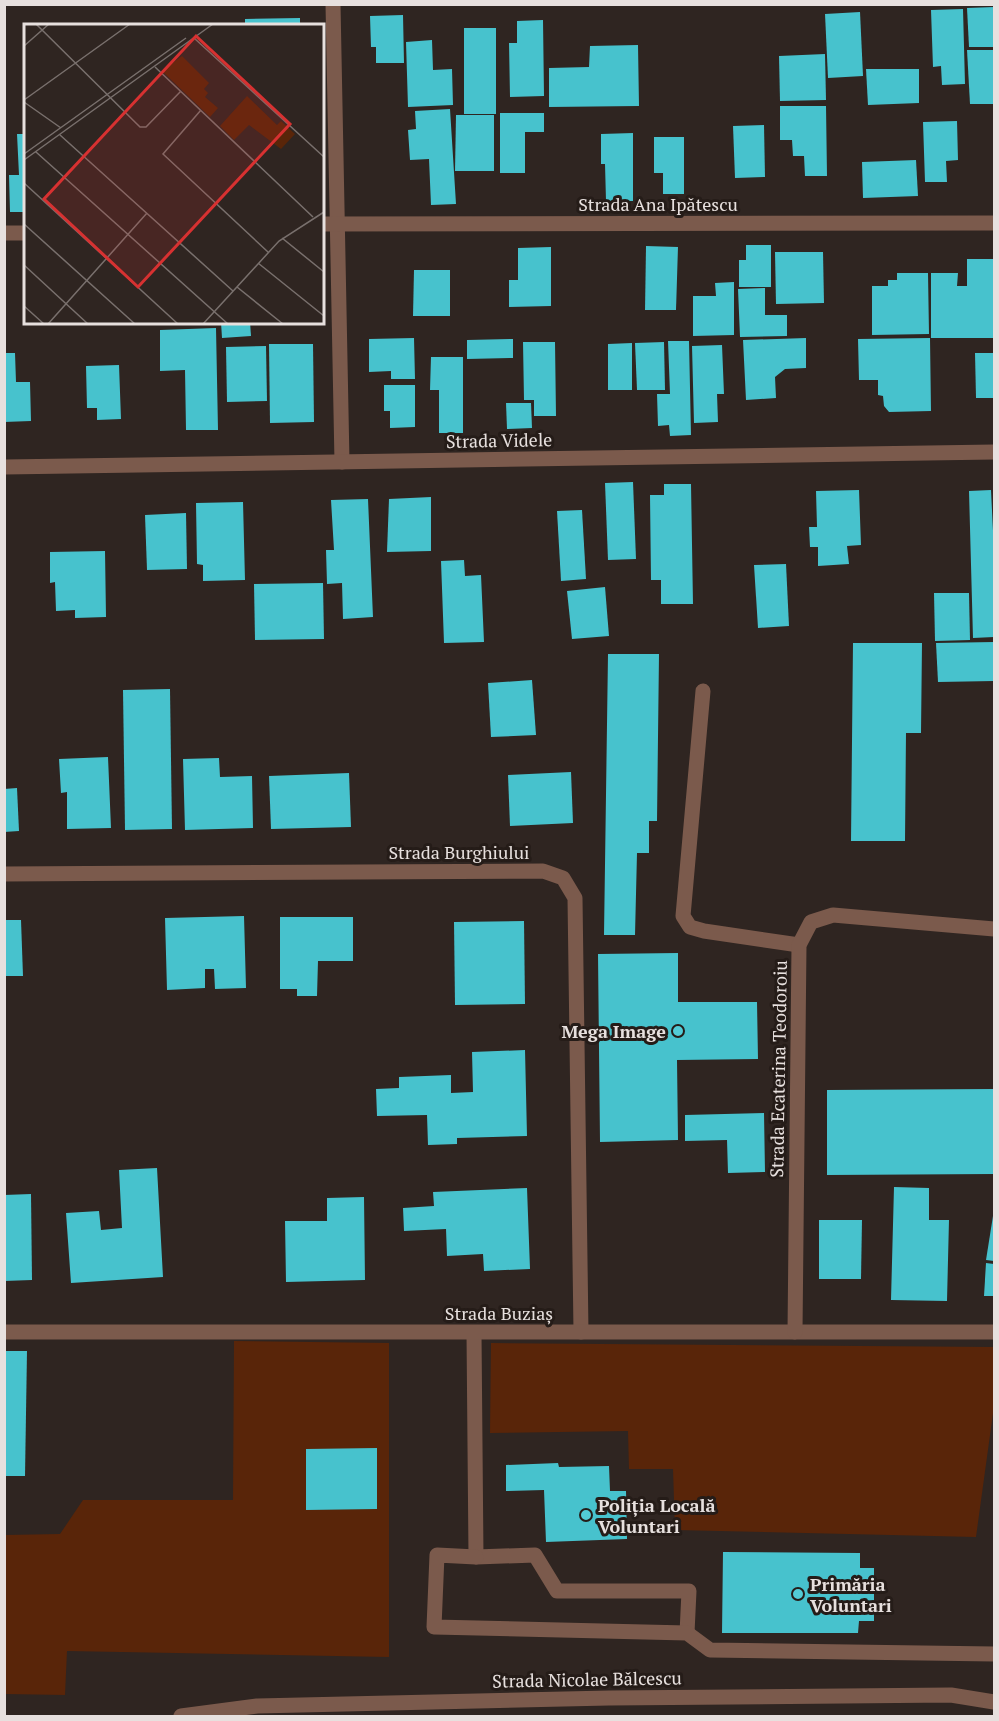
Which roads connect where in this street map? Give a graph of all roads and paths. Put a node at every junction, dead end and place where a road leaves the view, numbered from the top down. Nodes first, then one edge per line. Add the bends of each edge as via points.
1 (333, 4) edge
2 (994, 223) edge
3 (330, 224) edge
4 (4, 233) edge
5 (24, 233) edge
6 (994, 452) edge
7 (342, 462) junction
8 (4, 467) edge
9 (703, 691) dead end
10 (4, 874) edge
11 (994, 929) edge
12 (799, 945) junction
13 (4, 1332) edge
14 (581, 1332) junction
15 (795, 1332) junction
16 (994, 1332) edge
17 (474, 1333) junction
18 (476, 1557) junction
19 (687, 1633) junction
20 (994, 1654) edge
21 (994, 1702) edge
22 (181, 1716) edge

1 - 3 street
2 - 3 street, Strada Ana Ipătescu
3 - 7 street
4 - 5 street
6 - 7 street, Strada Videle
7 - 8 street, Strada Videle
9 - 12 street via 683,916 690,927 704,931
10 - 14 street, Strada Burghiului via 543,871 563,878 575,898
11 - 12 street, Strada Ecaterina Teodoroiu via 832,915 811,922
12 - 15 street, Strada Ecaterina Teodoroiu
13 - 17 street, Strada Buziaș
14 - 15 street, Strada Buziaș
14 - 17 street, Strada Buziaș
15 - 16 street, Strada Buziaș
17 - 18 street
18 - 19 street via 535,1555 557,1591 688,1591
18 - 19 street via 437,1555 434,1627
19 - 20 street via 710,1650
21 - 22 street, Strada Nicolae Bălcescu via 951,1695 597,1698 257,1706

